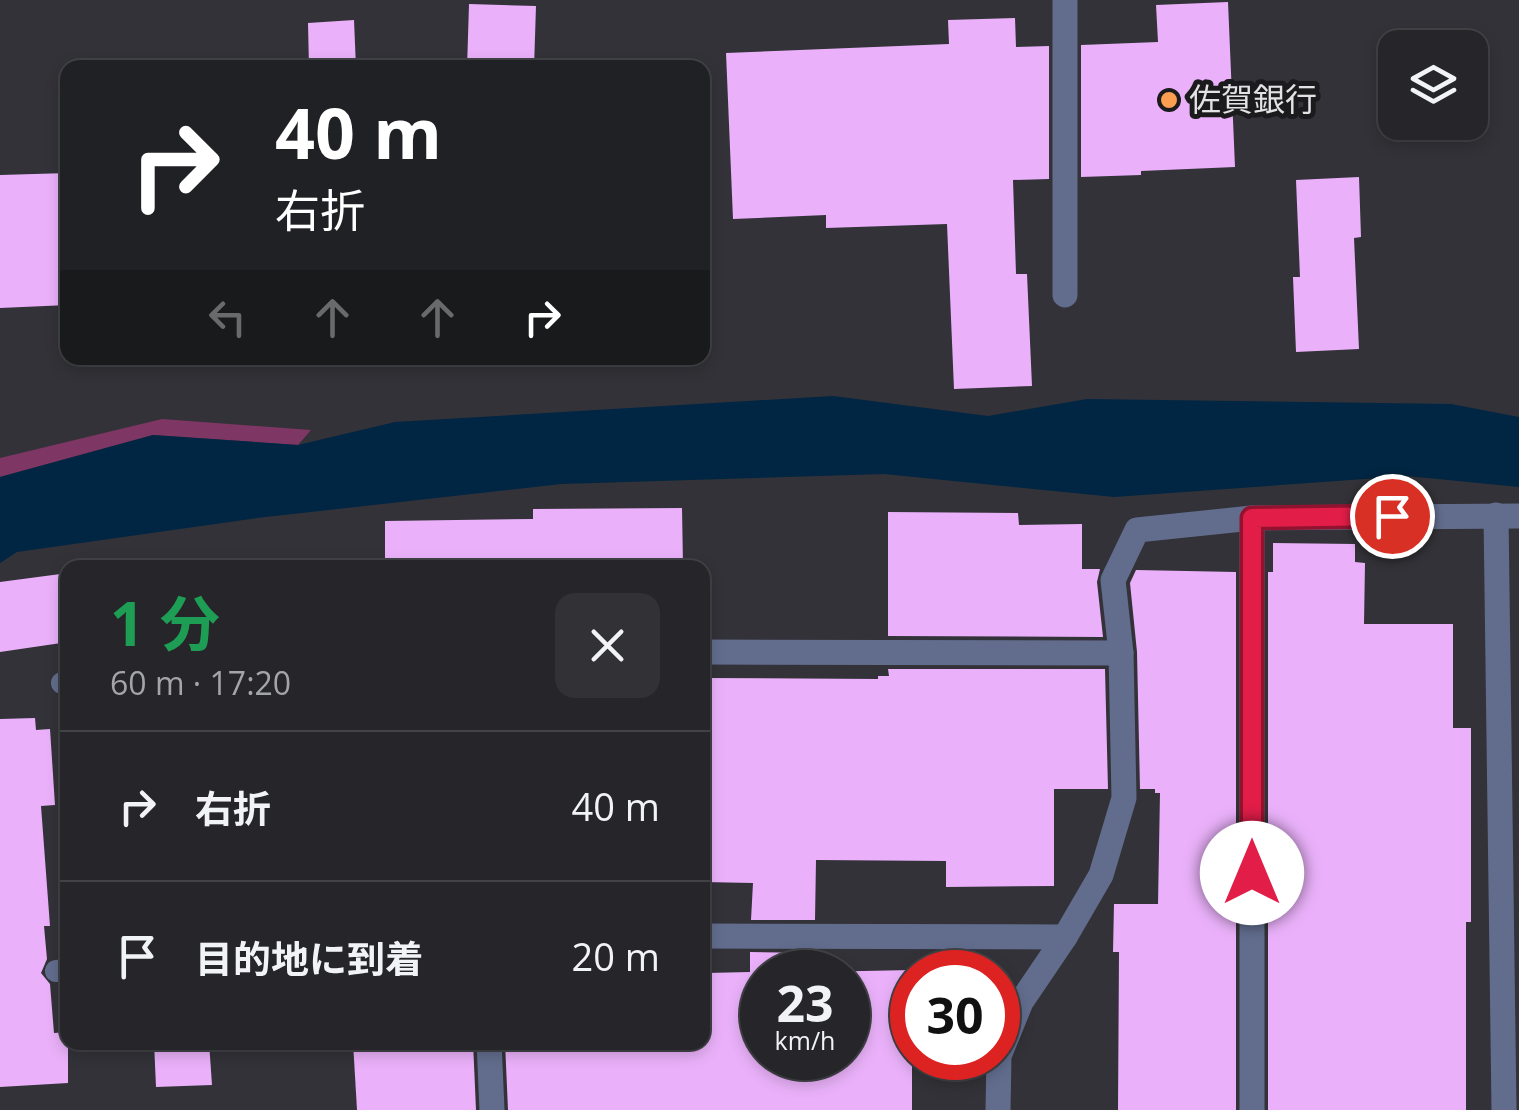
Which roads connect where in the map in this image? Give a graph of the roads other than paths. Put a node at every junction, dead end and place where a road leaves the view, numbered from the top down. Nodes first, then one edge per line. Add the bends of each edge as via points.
1 (1065, 0) edge
2 (1065, 294) dead end
3 (1507, 515) edge
4 (1252, 518) junction
5 (710, 652) edge
6 (1121, 653) junction
7 (710, 936) edge
8 (1065, 937) junction
9 (489, 1050) edge
10 (492, 1110) edge
11 (998, 1110) edge
12 (1252, 1110) edge
13 (1504, 1110) edge

1 - 2 street
3 - 4 street
3 - 13 street
4 - 6 street via 1137,530 1113,580
4 - 12 street
5 - 6 street
6 - 8 street via 1124,798 1101,876
7 - 8 street
8 - 11 street via 1021,1002 999,1056
9 - 10 street

